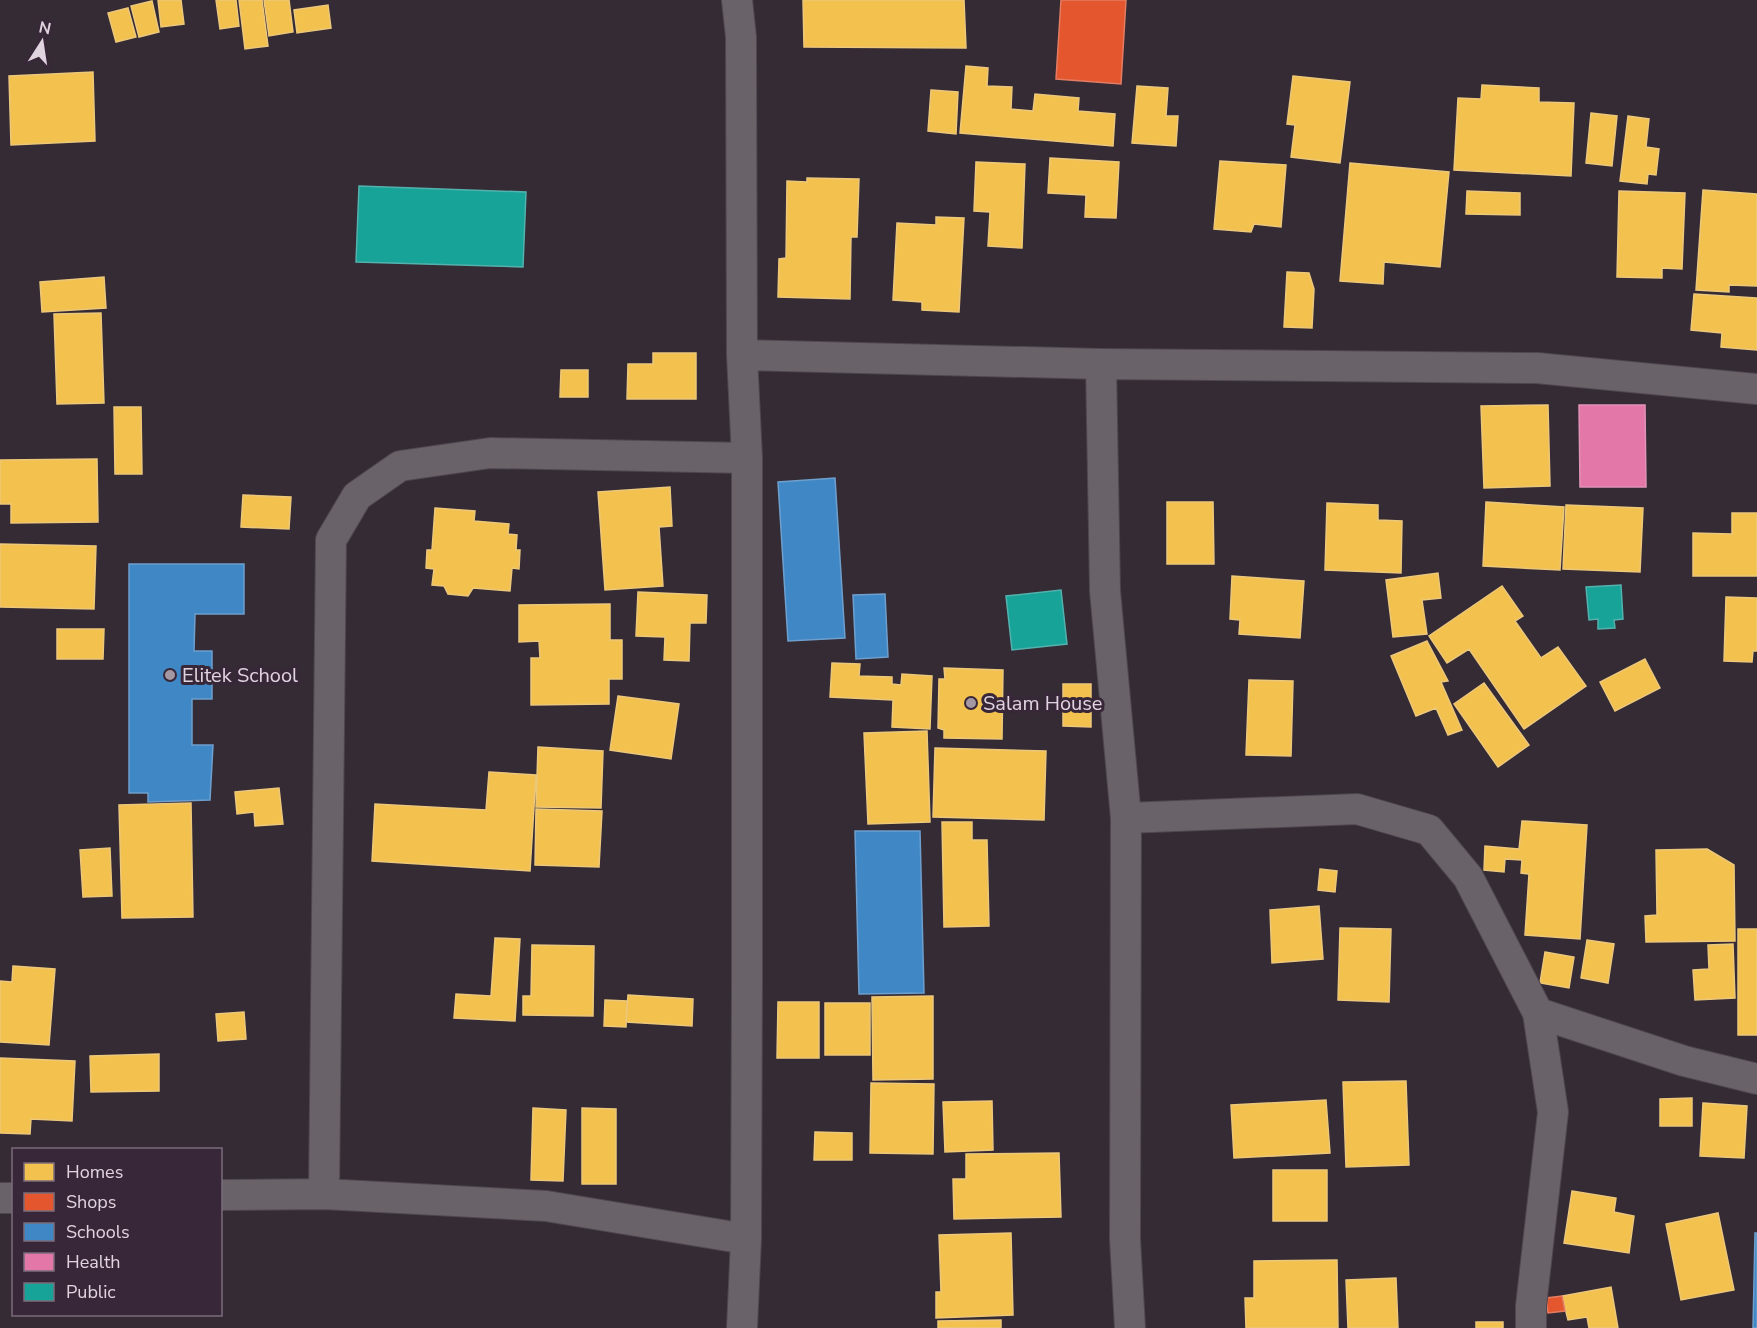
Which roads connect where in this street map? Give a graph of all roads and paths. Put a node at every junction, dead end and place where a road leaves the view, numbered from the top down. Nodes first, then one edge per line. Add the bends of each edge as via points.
1 (737, 0) edge
2 (742, 355) junction
3 (1101, 364) junction
4 (1757, 389) edge
5 (747, 458) junction
6 (1126, 818) junction
7 (1538, 1013) junction
8 (1757, 1079) edge
9 (324, 1194) junction
10 (222, 1196) edge
11 (746, 1239) junction
12 (742, 1328) edge
13 (1130, 1328) edge
14 (1531, 1328) edge

1 - 2 street via 741,38
2 - 3 street
2 - 5 street
3 - 4 street via 1537,368
3 - 6 street via 1105,591
5 - 9 street via 490,453 400,466 357,496 331,540
5 - 11 street
6 - 7 street via 1357,809 1429,830 1468,877
6 - 13 street via 1125,1239
7 - 8 street via 1684,1061
7 - 14 street via 1552,1112
9 - 10 street
9 - 11 street via 546,1206
11 - 12 street

